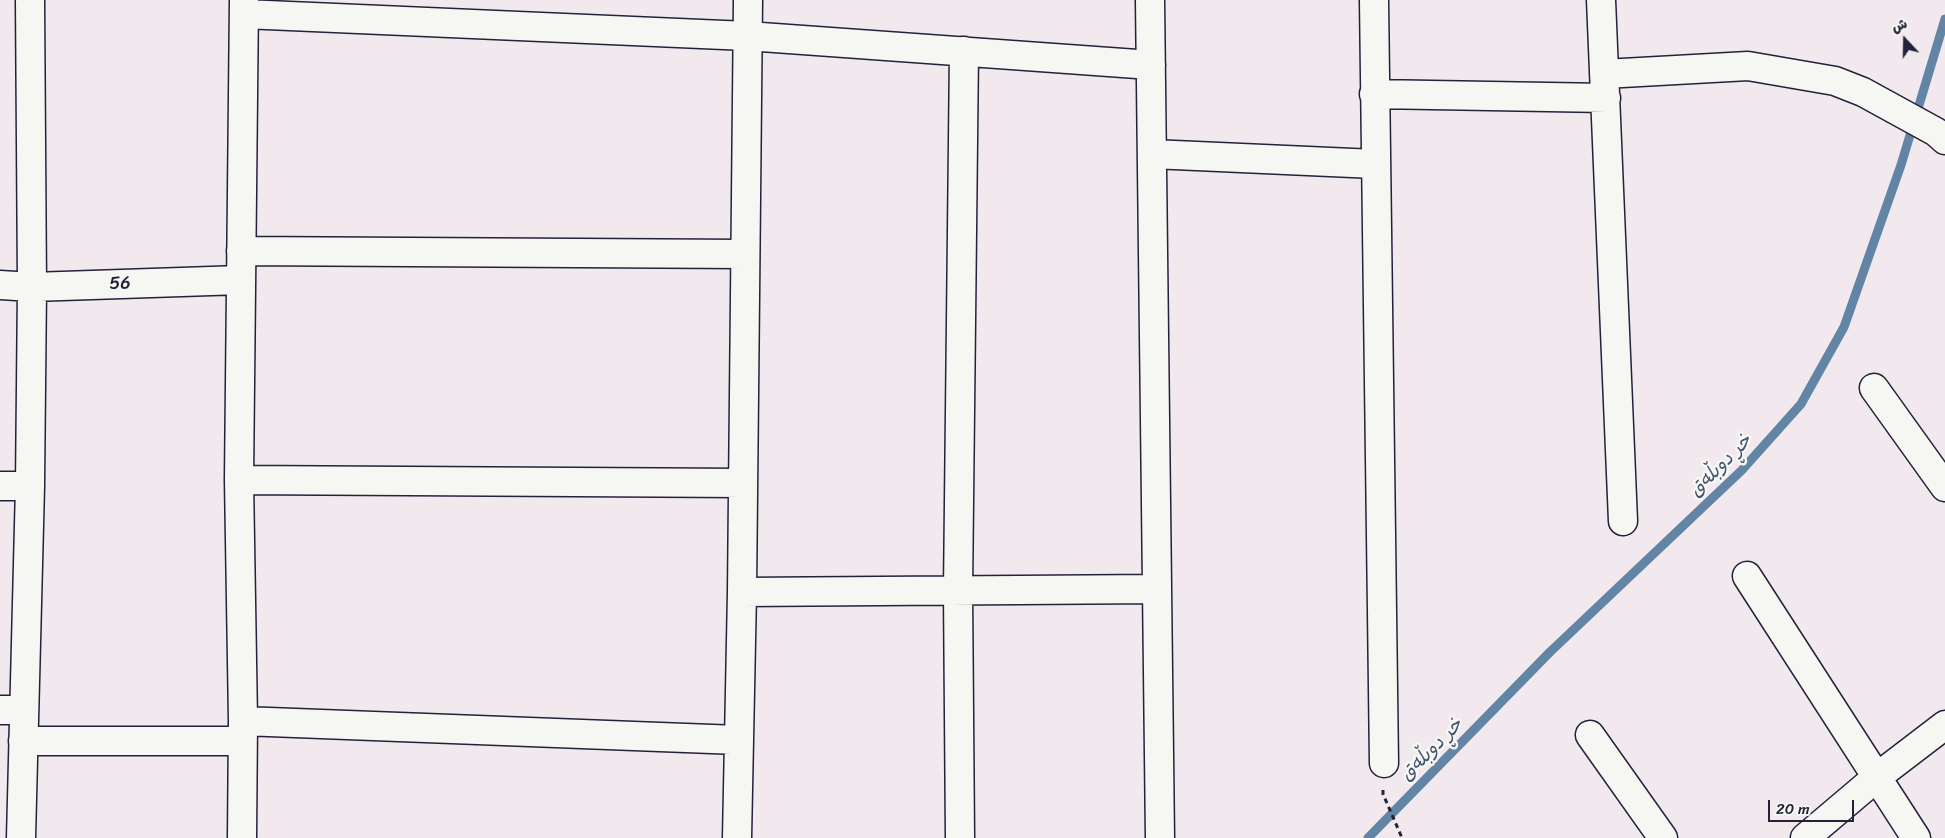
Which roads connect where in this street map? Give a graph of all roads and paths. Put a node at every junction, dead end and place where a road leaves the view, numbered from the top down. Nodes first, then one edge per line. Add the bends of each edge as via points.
1 (30, 0) edge
2 (748, 0) edge
3 (1150, 0) edge
4 (1374, 0) edge
5 (1601, 0) edge
6 (244, 7) edge
7 (747, 36) junction
8 (964, 51) junction
9 (1151, 65) junction
10 (1605, 86) junction
11 (1374, 94) junction
12 (1945, 140) edge
13 (1152, 154) junction
14 (1375, 164) junction
15 (242, 251) junction
16 (745, 254) junction
17 (241, 280) junction
18 (0, 285) edge
19 (32, 288) junction
20 (1874, 388) dead end
21 (239, 480) junction
22 (743, 483) junction
23 (0, 486) edge
24 (30, 486) junction
25 (1945, 487) edge
26 (1623, 521) dead end
27 (1747, 576) dead end
28 (1157, 588) junction
29 (958, 591) junction
30 (742, 592) junction
31 (12, 710) edge
32 (1945, 725) edge
33 (243, 731) junction
34 (1590, 735) dead end
35 (738, 740) junction
36 (23, 741) junction
37 (1384, 763) dead end
38 (1877, 777) junction
39 (1383, 794) dead end
40 (21, 838) edge
41 (242, 838) edge
42 (737, 838) edge
43 (960, 838) edge
44 (1160, 838) edge
45 (1402, 838) edge
46 (1663, 838) edge
47 (1805, 838) edge
48 (1916, 838) edge

1 - 19 street
2 - 7 street
3 - 9 street
4 - 11 street
5 - 10 street
6 - 7 street
6 - 15 street
7 - 8 street
7 - 16 street
8 - 9 street
8 - 29 street
9 - 13 street
10 - 11 street
10 - 12 street via 1748,66 1835,82 1863,92
10 - 26 street
11 - 14 street
13 - 14 street
13 - 28 street
14 - 37 street
15 - 16 street
15 - 17 street
16 - 22 street
17 - 19 street, 56
17 - 21 street
18 - 19 street, 56
19 - 24 street
20 - 25 street
21 - 22 street
21 - 33 street
22 - 30 street
23 - 24 street
24 - 31 street
27 - 38 street
28 - 29 street
28 - 44 street
29 - 30 street
29 - 43 street
30 - 35 street
31 - 36 street
32 - 38 street
33 - 35 street
33 - 36 street
33 - 41 street
34 - 46 street
35 - 42 street
36 - 40 street
38 - 47 street
38 - 48 street
39 - 45 path

